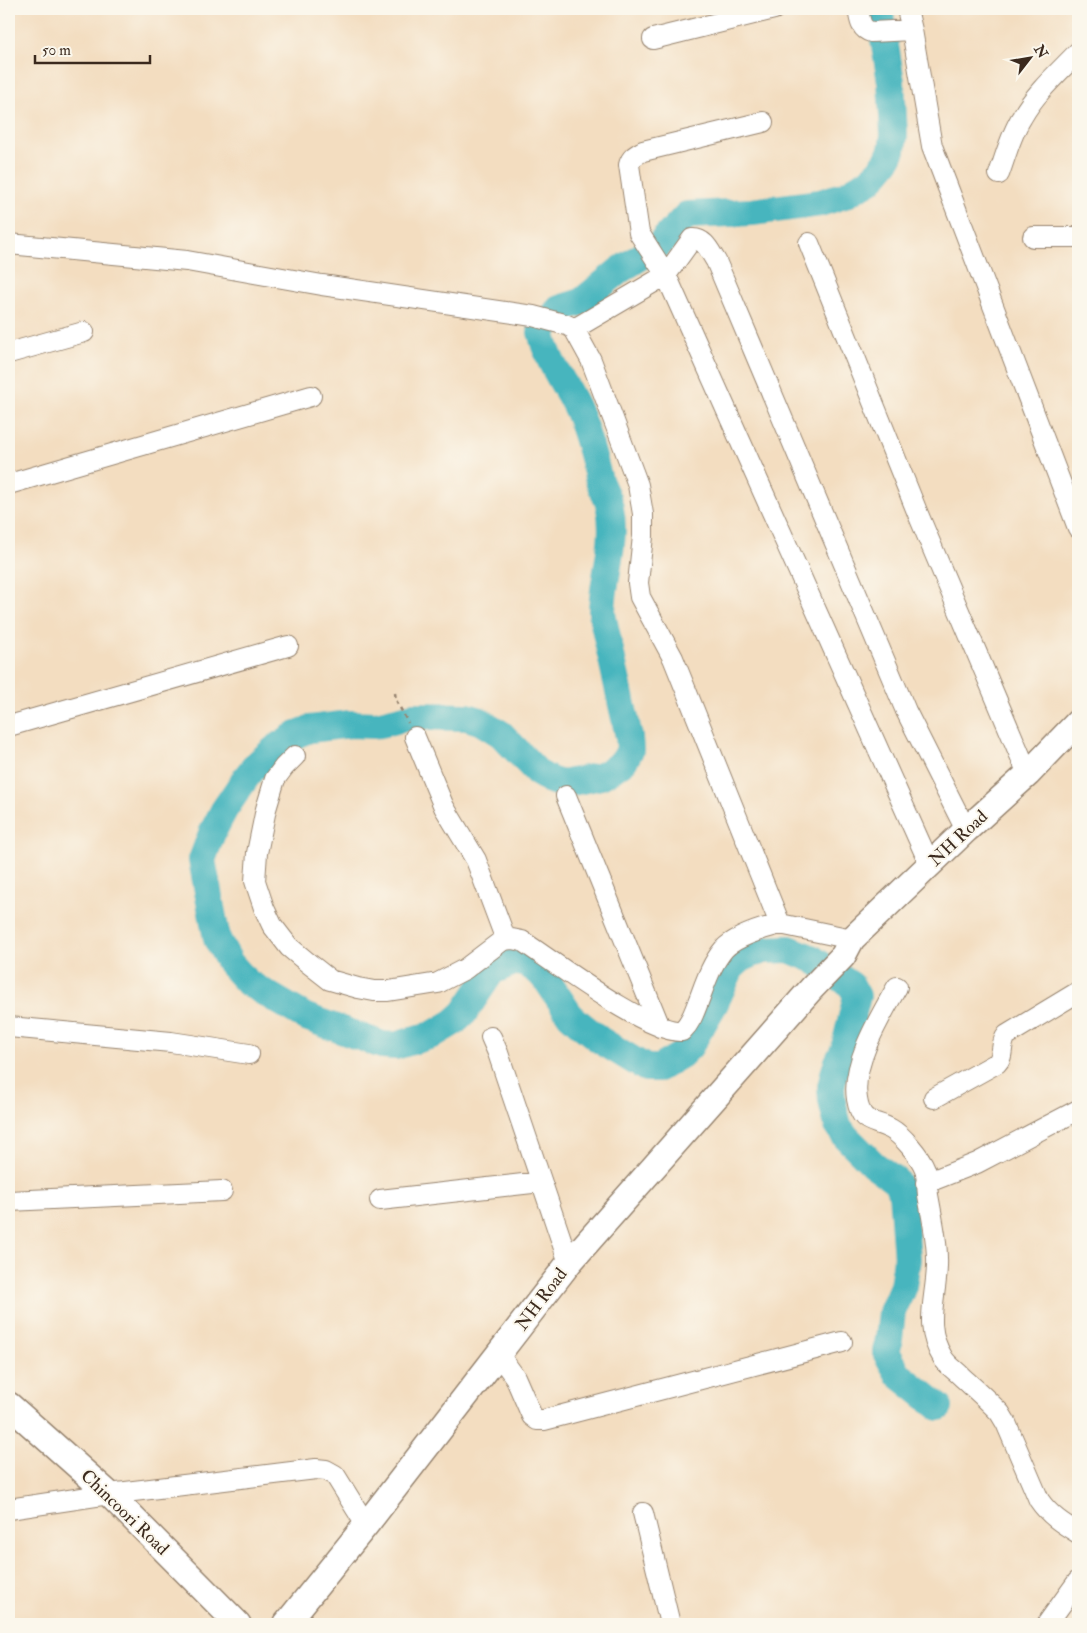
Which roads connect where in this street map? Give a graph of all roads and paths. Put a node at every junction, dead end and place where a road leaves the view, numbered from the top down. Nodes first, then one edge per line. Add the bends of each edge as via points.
1 (774, 9) edge
2 (858, 9) edge
3 (908, 21) edge
4 (653, 39) dead end
5 (1078, 52) edge
6 (763, 122) dead end
7 (999, 174) dead end
8 (1033, 237) dead end
9 (1078, 238) edge
10 (9, 244) edge
11 (810, 244) dead end
12 (662, 269) junction
13 (570, 327) junction
14 (84, 332) dead end
15 (9, 353) edge
16 (310, 396) dead end
17 (9, 484) edge
18 (1078, 528) edge
19 (288, 646) dead end
20 (395, 693) dead end
21 (1078, 722) edge
22 (9, 726) edge
23 (414, 737) joint
24 (295, 756) dead end
25 (1028, 774) junction
26 (566, 796) dead end
27 (966, 830) junction
28 (930, 865) junction
29 (780, 924) junction
30 (506, 940) junction
31 (847, 948) junction
32 (897, 987) dead end
33 (1078, 992) edge
34 (9, 1027) edge
35 (660, 1027) junction
36 (491, 1037) dead end
37 (249, 1054) dead end
38 (934, 1098) dead end
39 (1078, 1110) edge
40 (541, 1182) junction
41 (926, 1183) junction
42 (222, 1191) dead end
43 (380, 1200) dead end
44 (9, 1201) edge
45 (569, 1263) junction
46 (842, 1342) dead end
47 (499, 1355) junction
48 (9, 1405) edge
49 (109, 1494) junction
50 (9, 1509) edge
51 (643, 1514) dead end
52 (366, 1525) junction
53 (1078, 1533) edge
54 (1078, 1581) edge
55 (238, 1624) edge
56 (286, 1624) edge
57 (670, 1624) edge
58 (1047, 1624) edge

1 - 4 street
2 - 3 street via 862,26 871,32
3 - 18 street via 932,146
5 - 7 street via 1022,116
6 - 12 street via 643,151 630,160 639,233
8 - 9 street
10 - 13 street via 187,261 322,285 534,316
11 - 25 street via 918,514
12 - 13 street
12 - 27 street via 692,239 702,241 716,261 906,711
12 - 28 street
13 - 29 street via 591,360 638,484 643,514 638,583 640,597 674,658
14 - 15 street
16 - 17 street
19 - 22 street
20 - 23 path
21 - 25 main road, NH Road
23 - 30 street via 444,806 476,860
24 - 30 street via 275,779 257,853 255,881 272,925 289,947 330,980 374,992 438,983 465,969
25 - 27 main road, NH Road
26 - 35 street
27 - 28 main road, NH Road
28 - 31 main road, NH Road
29 - 31 street
29 - 35 street via 732,942 708,976 692,1019 682,1031
30 - 35 street via 522,941 622,1007
31 - 45 main road, NH Road
32 - 41 street via 870,1037 856,1079 856,1099 869,1122 890,1129 913,1150 924,1168
33 - 38 street via 1007,1035 997,1064
34 - 37 street via 171,1042
36 - 40 street
39 - 41 street via 977,1163
40 - 43 street
40 - 45 street
41 - 53 street via 937,1265 930,1328 933,1339 944,1360 1000,1413 1044,1507
42 - 44 street
45 - 47 main road, NH Road
46 - 47 street via 544,1420 532,1416 515,1378
47 - 52 main road, NH Road
48 - 49 main road, Chincoori Road
49 - 50 street
49 - 52 street via 326,1470 343,1485
49 - 55 main road, Chincoori Road
51 - 57 street
52 - 56 main road, NH Road
54 - 58 street

